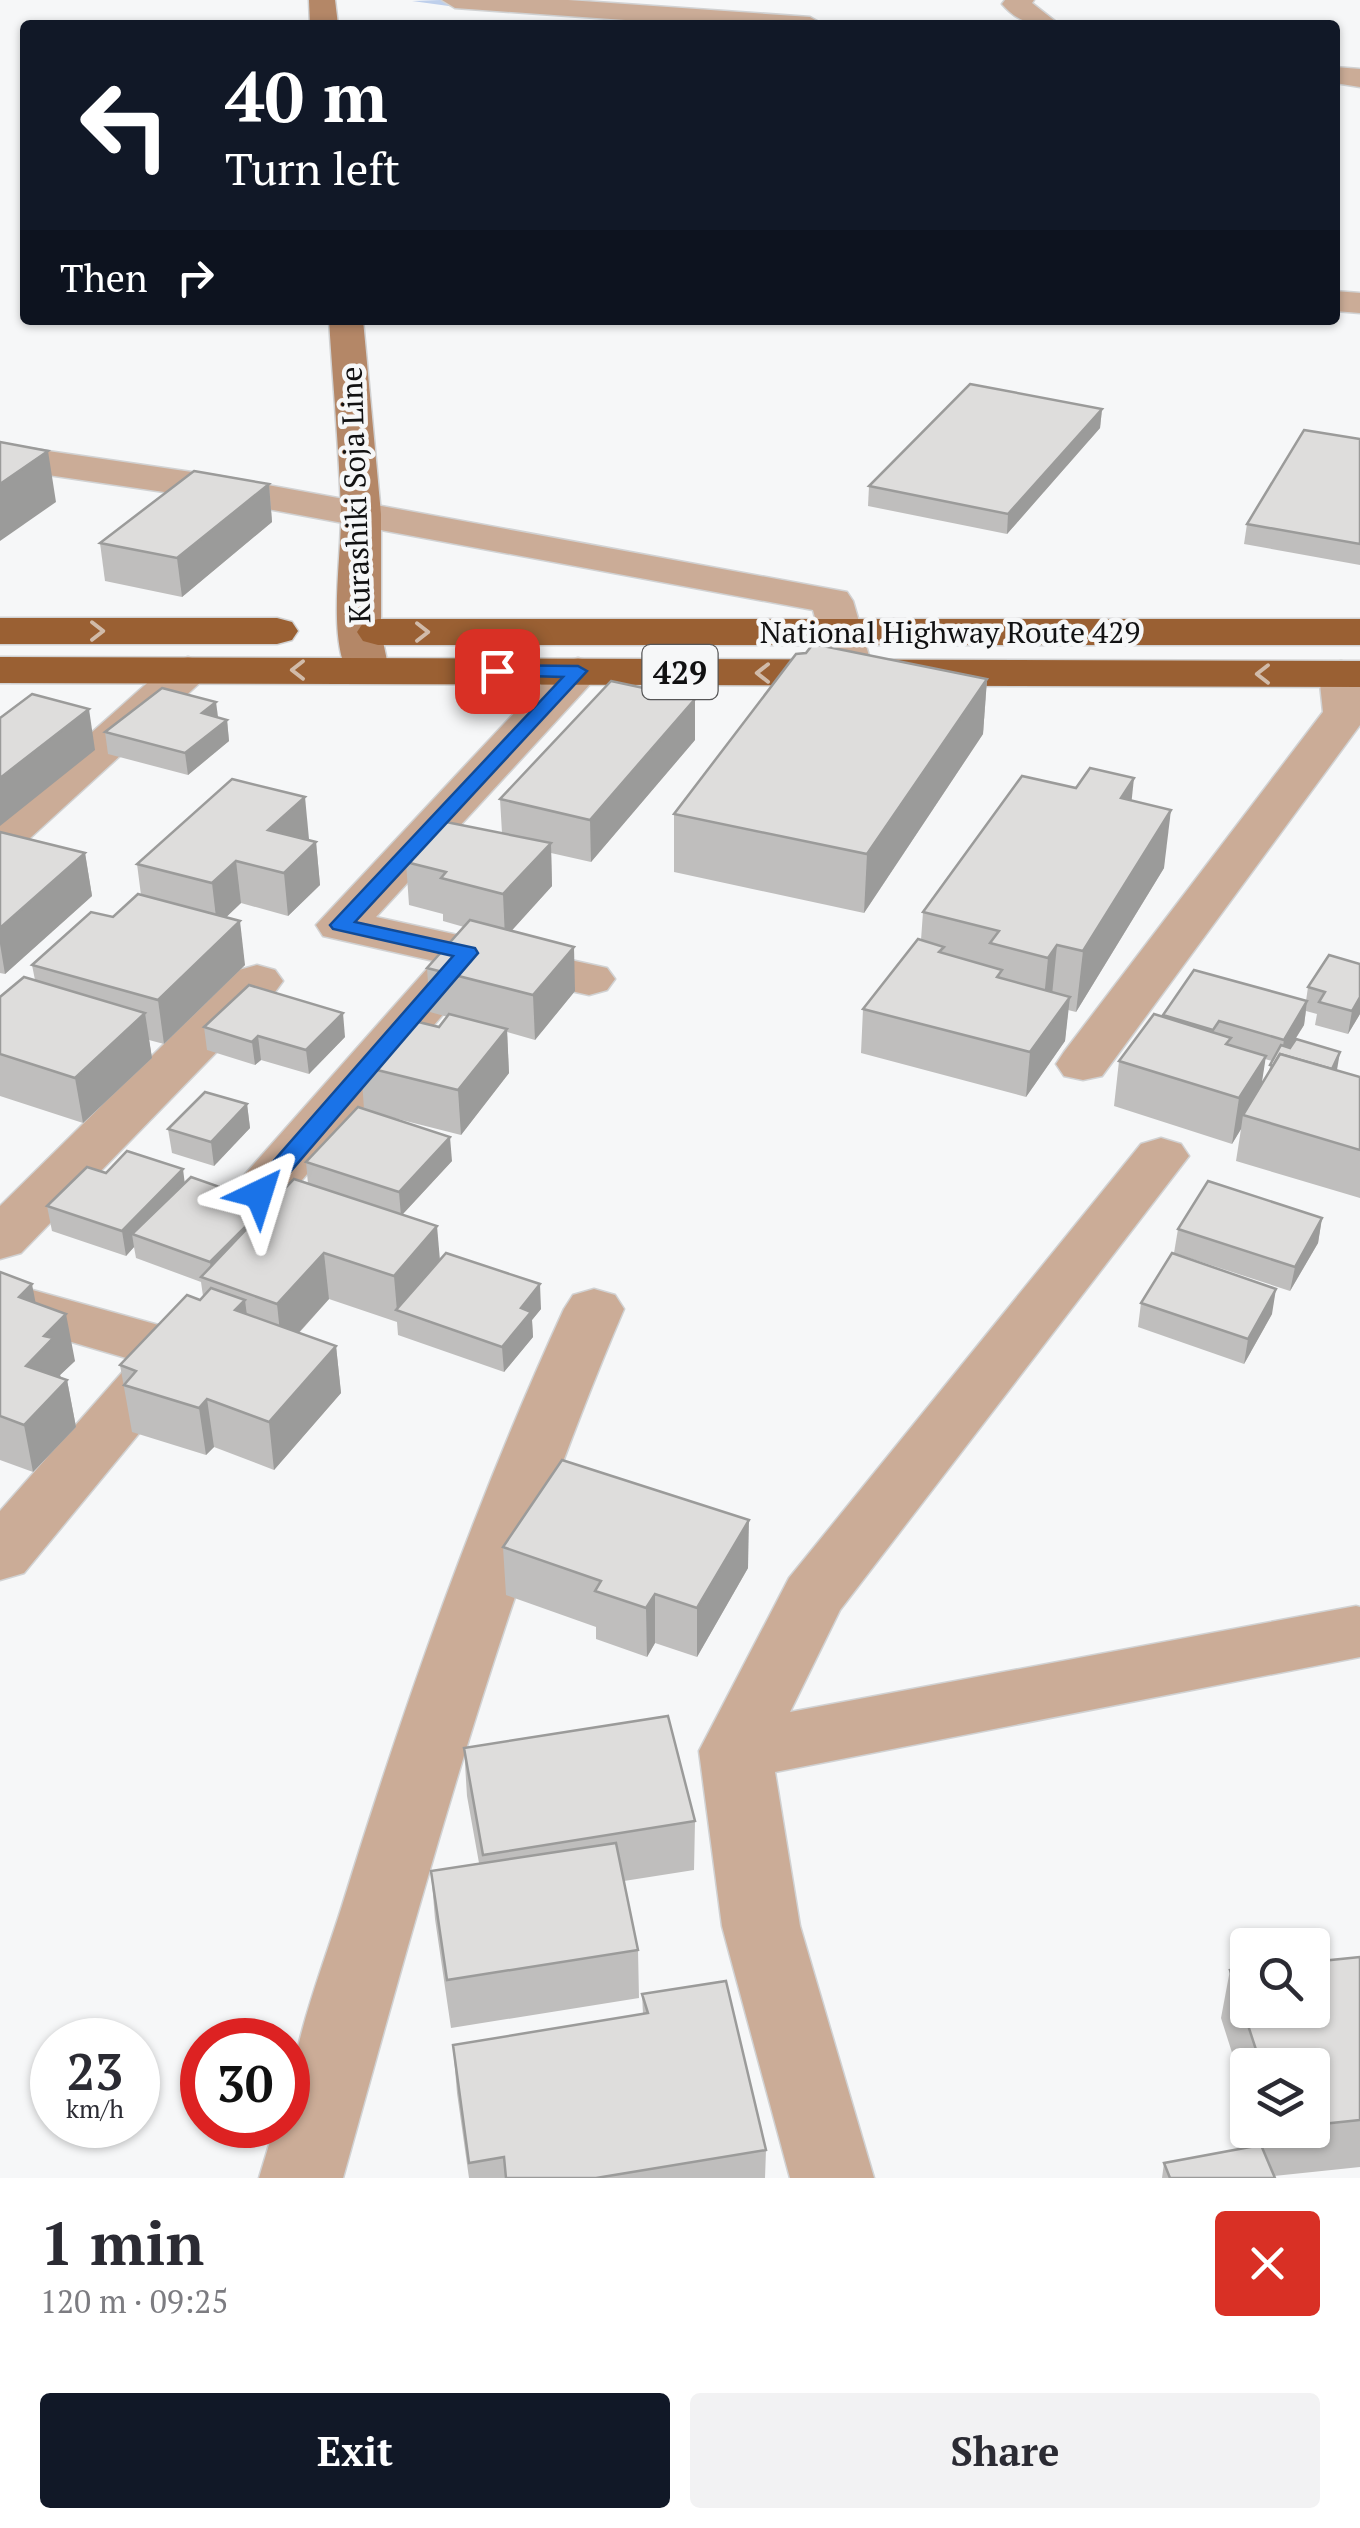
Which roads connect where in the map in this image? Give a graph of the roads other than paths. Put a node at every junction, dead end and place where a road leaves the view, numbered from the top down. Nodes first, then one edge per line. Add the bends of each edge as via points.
1 (455, 0) edge
2 (1021, 0) edge
3 (739, 20) edge
4 (1039, 20) edge
5 (346, 325) edge
6 (0, 456) edge
7 (361, 514) junction
8 (0, 631) edge
9 (363, 651) junction
10 (846, 653) junction
11 (1354, 660) edge
12 (0, 670) edge
13 (188, 670) junction
14 (578, 671) junction
15 (1339, 754) edge
16 (0, 840) edge
17 (468, 953) junction
18 (590, 980) dead end
19 (257, 981) dead end
20 (1083, 1064) dead end
21 (1161, 1156) dead end
22 (259, 1194) dead end
23 (0, 1240) edge
24 (0, 1302) edge
25 (594, 1309) dead end
26 (10, 1528) edge
27 (1356, 1632) dead end
28 (735, 1751) junction
29 (301, 2178) edge
30 (832, 2178) edge

1 - 3 street
2 - 4 street via 1016,4
5 - 7 main road, Kurashiki Soja Line
6 - 7 street
7 - 9 main road, Kurashiki Soja Line
7 - 10 street via 832,601
8 -> 9 highway, National Highway Route 429 / 429
9 -> 10 highway, National Highway Route 429 / 429
9 -> 13 highway, National Highway Route 429 / 429
9 - 14 highway, National Highway Route 429 / 429
10 - 11 highway, National Highway Route 429 / 429
10 -> 14 highway, National Highway Route 429 / 429
11 - 15 street
12 - 13 highway, National Highway Route 429 / 429
13 - 16 street
14 - 17 street via 341,925
15 - 20 street
17 - 18 street
17 - 22 street
19 - 23 street
21 - 28 street via 813,1596
24 - 26 street via 176,1351
25 - 29 street via 524,1468 462,1644
27 - 28 street
28 - 30 street via 761,1926

